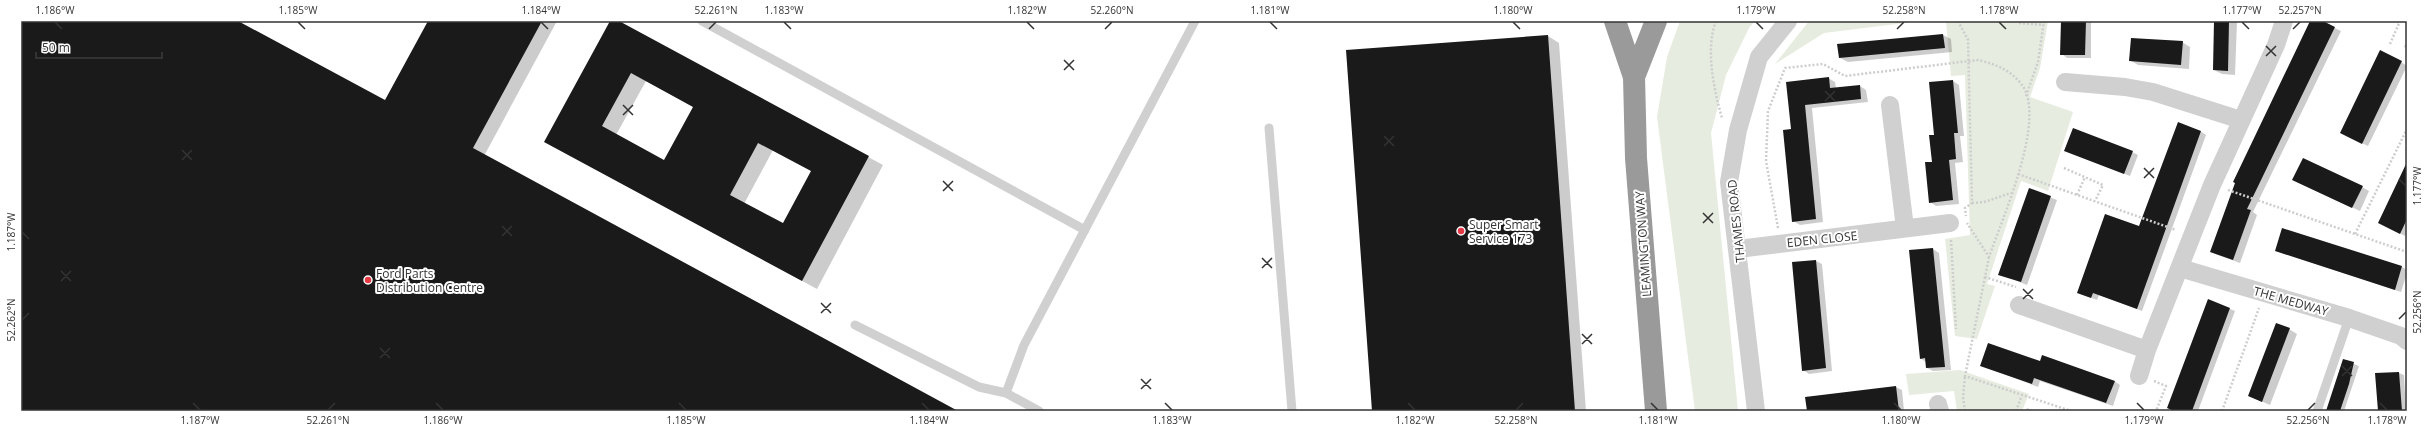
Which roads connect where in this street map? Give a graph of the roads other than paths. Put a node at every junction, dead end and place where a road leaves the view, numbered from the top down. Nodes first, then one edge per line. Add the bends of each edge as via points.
1 (702, 21) edge
2 (1196, 21) edge
3 (1615, 21) edge
4 (1656, 21) edge
5 (1788, 21) edge
6 (2284, 21) edge
7 (1634, 77) junction
8 (2065, 82) dead end
9 (1890, 105) dead end
10 (2241, 120) junction
11 (1269, 128) dead end
12 (1958, 222) road end
13 (1905, 228) junction
14 (1085, 230) junction
15 (1738, 249) junction
16 (2180, 268) junction
17 (2019, 305) road end
18 (2349, 318) junction
19 (855, 324) dead end
20 (2405, 333) edge
21 (2147, 350) junction
22 (2139, 376) road end
23 (1006, 393) junction
24 (1039, 411) edge
25 (1292, 411) edge
26 (1656, 411) edge
27 (1756, 411) edge
28 (2317, 411) edge

1 - 14 lane
2 - 14 lane
3 - 7 highway, LEAMINGTON WAY
4 - 7 highway, LEAMINGTON WAY
5 - 15 street, THAMES ROAD via 1759,57 1738,130 1729,182
6 - 10 street via 2276,45
7 - 26 highway, LEAMINGTON WAY via 1636,158
8 - 10 street via 2153,92
9 - 13 street
10 - 16 street via 2212,185
11 - 25 lane
12 - 13 street, EDEN CLOSE
13 - 15 street, EDEN CLOSE
14 - 23 lane via 1024,345
15 - 27 street, THAMES ROAD
16 - 18 street, THE MEDWAY
16 - 21 street
17 - 21 street
18 - 20 street, THE MEDWAY
18 - 28 lane
19 - 23 lane via 979,388
21 - 22 street
23 - 24 lane

